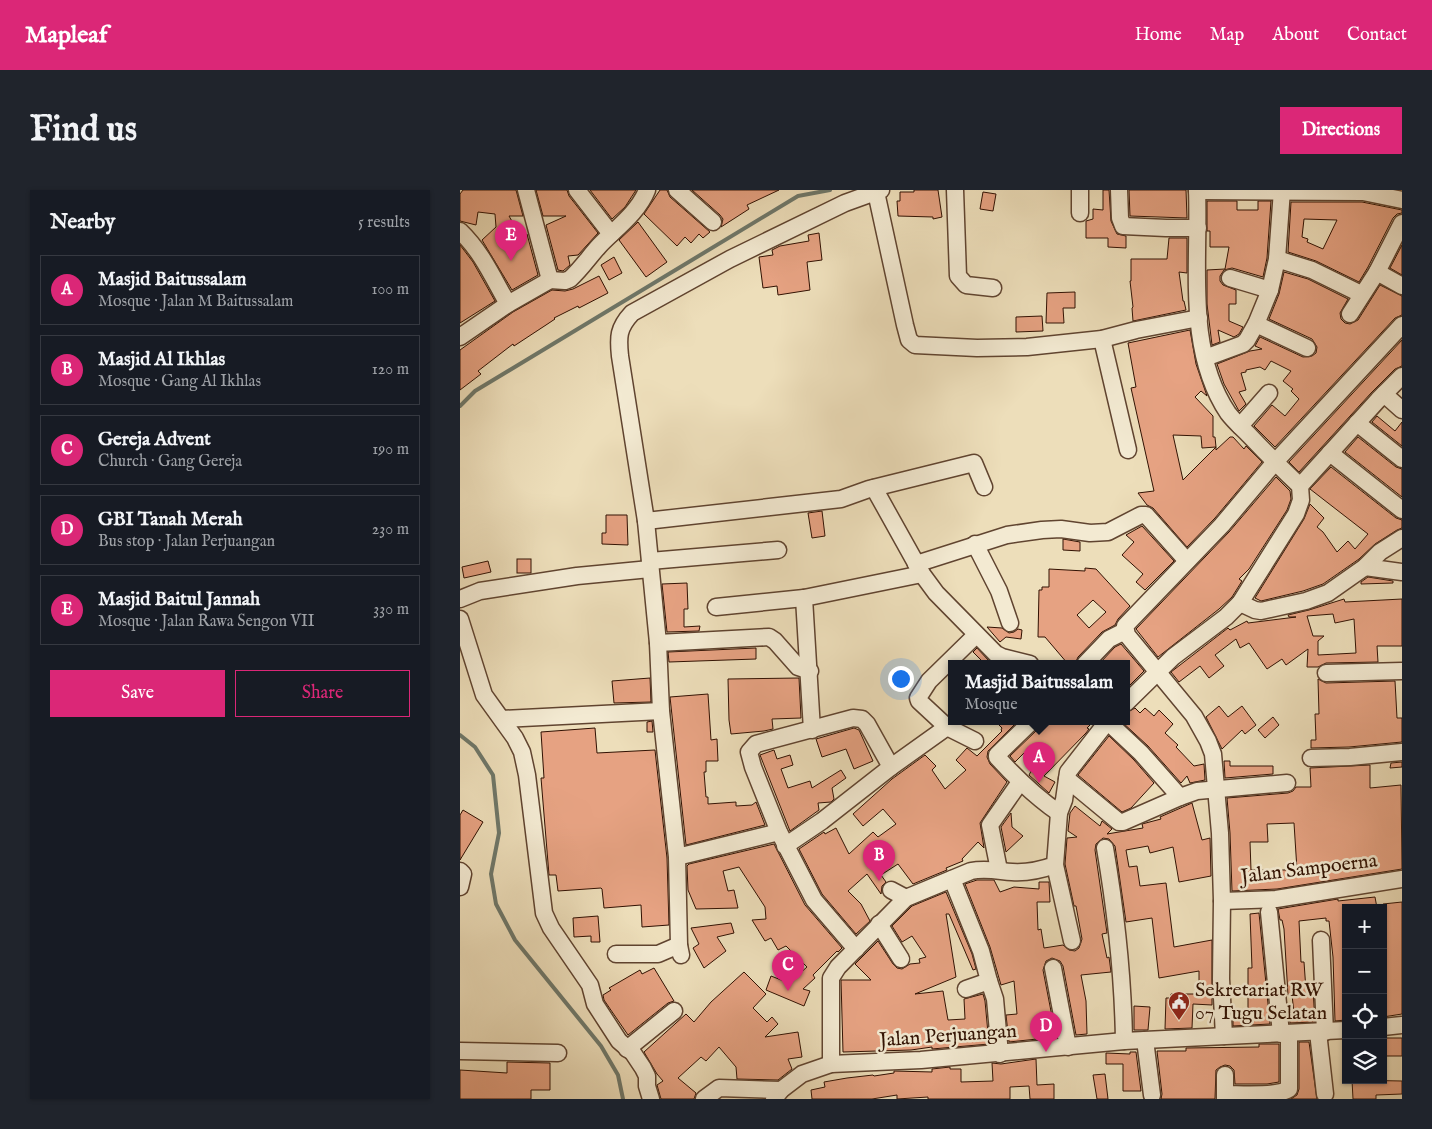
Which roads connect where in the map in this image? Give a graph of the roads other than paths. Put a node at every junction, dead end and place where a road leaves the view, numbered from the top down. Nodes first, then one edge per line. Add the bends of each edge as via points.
1 (526, 190) edge
2 (577, 190) edge
3 (647, 190) edge
4 (677, 190) edge
5 (955, 190) edge
6 (1080, 190) edge
7 (1119, 190) edge
8 (1282, 190) edge
9 (878, 191) edge
10 (1197, 191) edge
11 (1363, 191) edge
12 (1402, 200) edge
13 (1080, 213) dead end
14 (713, 222) dead end
15 (1402, 223) edge
16 (1198, 228) junction
17 (460, 231) edge
18 (611, 234) junction
19 (1277, 259) junction
20 (1377, 272) junction
21 (1230, 278) dead end
22 (550, 280) junction
23 (1402, 286) edge
24 (992, 288) dead end
25 (1270, 290) junction
26 (1362, 294) junction
27 (508, 304) junction
28 (1350, 314) dead end
29 (1199, 318) junction
30 (1256, 324) junction
31 (1402, 325) edge
32 (460, 337) edge
33 (1102, 339) junction
34 (1307, 348) dead end
35 (1205, 358) junction
36 (1402, 376) edge
37 (1269, 393) dead end
38 (1384, 394) junction
39 (1402, 410) edge
40 (1357, 423) junction
41 (1240, 426) junction
42 (1128, 450) dead end
43 (1330, 453) junction
44 (1402, 458) edge
45 (1275, 462) junction
46 (1300, 486) junction
47 (984, 487) dead end
48 (874, 488) junction
49 (1402, 510) edge
50 (646, 521) junction
51 (1402, 538) edge
52 (975, 544) junction
53 (778, 550) dead end
54 (1187, 562) junction
55 (650, 565) junction
56 (1365, 567) junction
57 (919, 569) junction
58 (1402, 572) edge
59 (804, 598) junction
60 (460, 599) edge
61 (1240, 603) junction
62 (716, 607) dead end
63 (460, 619) edge
64 (1010, 623) dead end
65 (1125, 631) junction
66 (976, 635) junction
67 (658, 643) junction
68 (950, 660) edge
69 (1014, 660) edge
70 (1089, 660) edge
71 (948, 662) edge
72 (810, 671) junction
73 (1157, 671) junction
74 (1402, 671) edge
75 (1326, 673) dead end
76 (1130, 699) edge
77 (661, 711) junction
78 (502, 719) junction
79 (1028, 725) edge
80 (1105, 725) edge
81 (1110, 725) edge
82 (947, 727) junction
83 (812, 730) junction
84 (975, 742) dead end
85 (1402, 752) edge
86 (1311, 758) dead end
87 (891, 767) junction
88 (1067, 779) junction
89 (1020, 782) junction
90 (1287, 783) dead end
91 (1218, 790) junction
92 (1180, 796) junction
93 (1059, 813) junction
94 (782, 839) junction
95 (1105, 848) dead end
96 (677, 857) junction
97 (1056, 865) junction
98 (999, 870) junction
99 (460, 871) edge
100 (952, 879) junction
101 (1402, 879) edge
102 (460, 887) edge
103 (1222, 901) junction
104 (1269, 912) dead end
105 (879, 924) junction
106 (1322, 940) dead end
107 (1072, 941) dead end
108 (856, 949) junction
109 (616, 954) dead end
110 (901, 959) dead end
111 (1053, 968) dead end
112 (989, 981) junction
113 (966, 989) dead end
114 (674, 1011) dead end
115 (1402, 1025) edge
116 (1387, 1027) edge
117 (1342, 1030) edge
118 (1322, 1032) junction
119 (1285, 1034) junction
120 (1224, 1036) junction
121 (1145, 1040) junction
122 (1124, 1041) junction
123 (1068, 1046) junction
124 (627, 1049) junction
125 (460, 1051) edge
126 (558, 1053) dead end
127 (1000, 1054) junction
128 (831, 1064) junction
129 (1225, 1075) dead end
130 (1325, 1094) dead end
131 (777, 1095) edge
132 (1152, 1096) dead end
133 (1225, 1096) edge
134 (651, 1099) edge
135 (704, 1099) edge

1 - 22 street
2 - 18 street
3 - 18 street via 640,203
4 - 14 street
5 - 24 street via 958,276 966,285
6 - 13 street
7 - 16 street via 1123,226
8 - 10 street
8 - 11 street
8 - 19 street
9 - 33 street via 900,304 912,343 919,346 1027,347
9 - 50 street via 845,203 730,259 632,313 622,323 619,331 620,356
10 - 16 street
11 - 12 street
15 - 20 street
16 - 29 street
17 - 27 street via 481,254
18 - 22 street via 570,279
19 - 25 street
19 - 26 street via 1312,270
20 - 23 street
20 - 26 street
21 - 25 street
22 - 27 street
25 - 30 street
26 - 28 street
27 - 32 street
29 - 33 street
29 - 35 street
30 - 34 street
30 - 35 street via 1243,344
31 - 45 street
33 - 42 street
35 - 41 street via 1217,394
36 - 38 street
37 - 41 street
38 - 39 street
38 - 40 street
40 - 43 street
40 - 44 street
41 - 45 street
43 - 46 street
43 - 49 street
45 - 46 street
45 - 54 street
46 - 61 street via 1296,514
47 - 48 street via 974,463
48 - 50 street via 841,499
48 - 57 street
50 - 55 street
51 - 56 street via 1380,552
52 - 54 street via 1042,530 1100,534 1141,514 1146,515
52 - 57 street
52 - 64 street via 999,591
53 - 55 street
54 - 65 street via 1126,623
55 - 60 street via 480,591
55 - 67 street
56 - 58 street
56 - 61 street via 1328,594 1306,601 1261,611
57 - 59 street
57 - 66 street via 936,593
59 - 62 street
59 - 72 street
61 - 73 street
63 - 78 street via 484,695
65 - 70 street via 1109,639
65 - 73 street
66 - 68 street
66 - 69 street via 996,654
67 - 72 street via 769,637 798,667
67 - 77 street
71 - 82 street via 929,680 919,697 919,701
72 - 83 street
73 - 76 street
73 - 91 street via 1194,716 1208,741 1214,754
74 - 75 street
77 - 78 street
77 - 96 street
78 - 124 street via 522,752 527,775 544,913 590,985 595,1004
79 - 89 street via 997,757
80 - 88 street via 1073,764
81 - 92 street
82 - 84 street
82 - 87 street
83 - 87 street via 853,718 862,719
83 - 94 street via 756,744 749,752 752,767
85 - 86 street
87 - 94 street via 822,821
88 - 92 street via 1120,822
88 - 93 street
89 - 93 street
89 - 98 street via 990,825
90 - 91 street
91 - 92 street
91 - 103 street
93 - 97 street
94 - 96 street
94 - 108 street via 814,900
95 - 122 street via 1117,927
96 - 109 street via 680,950 658,954
97 - 98 street via 1026,872
97 - 107 street
98 - 100 street via 980,869
99 - 102 street via 463,874
100 - 105 street via 899,894
100 - 112 street via 981,951
101 - 103 street, Jalan Sampoerna via 1276,899
103 - 120 street
104 - 119 street
105 - 108 street
105 - 110 street
106 - 118 street
108 - 128 street via 824,976
111 - 123 street
112 - 113 street
112 - 127 street via 995,999
114 - 124 street
115 - 116 street
117 - 118 street, Jalan Perjuangan
118 - 119 street, Jalan Perjuangan
118 - 130 street
119 - 120 street, Jalan Perjuangan
119 - 133 street via 1289,1089
120 - 121 street, Jalan Perjuangan
121 - 122 street, Jalan Perjuangan
121 - 132 street
122 - 123 street, Jalan Perjuangan
123 - 127 street, Jalan Perjuangan
124 - 134 street via 647,1076
125 - 126 street
127 - 128 street, Jalan Perjuangan
128 - 131 street, Jalan Perjuangan via 802,1074
129 - 133 street
131 - 135 street via 719,1088

